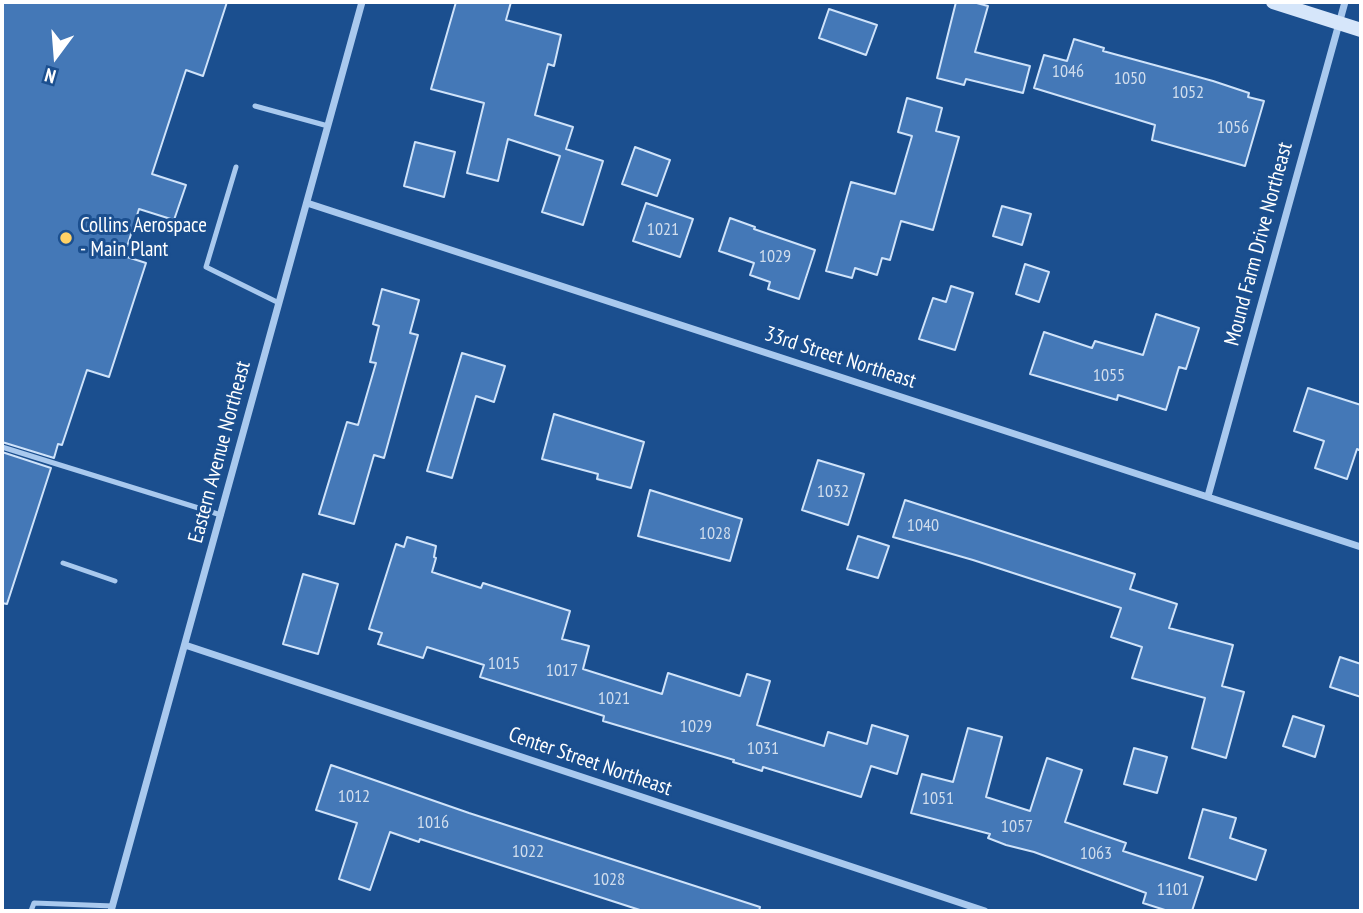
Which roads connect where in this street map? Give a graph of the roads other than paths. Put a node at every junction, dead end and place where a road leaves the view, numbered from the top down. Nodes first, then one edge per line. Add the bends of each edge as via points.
1 (362, 2) edge
2 (1273, 2) edge
3 (1345, 2) edge
4 (1339, 23) junction
5 (1361, 30) edge
6 (255, 106) dead end
7 (328, 125) junction
8 (236, 167) dead end
9 (307, 203) junction
10 (279, 303) junction
11 (2, 447) edge
12 (1208, 496) junction
13 (221, 515) junction
14 (1361, 547) edge
15 (63, 563) dead end
16 (116, 581) dead end
17 (185, 645) junction
18 (112, 909) edge
19 (31, 911) edge
20 (985, 911) edge

1 - 7 street, Eastern Avenue Northeast
2 - 4 main road
3 - 4 street, Mound Farm Drive Northeast
4 - 5 main road
4 - 12 street, Mound Farm Drive Northeast
6 - 7 lane
7 - 9 street, Eastern Avenue Northeast
8 - 10 lane via 206,267
9 - 10 street, Eastern Avenue Northeast
9 - 12 street, 33rd Street Northeast
10 - 13 street, Eastern Avenue Northeast
11 - 13 lane
12 - 14 street, 33rd Street Northeast
13 - 17 street, Eastern Avenue Northeast
15 - 16 lane
17 - 18 street, Eastern Avenue Northeast
17 - 20 street, Center Street Northeast
18 - 19 lane via 34,903

